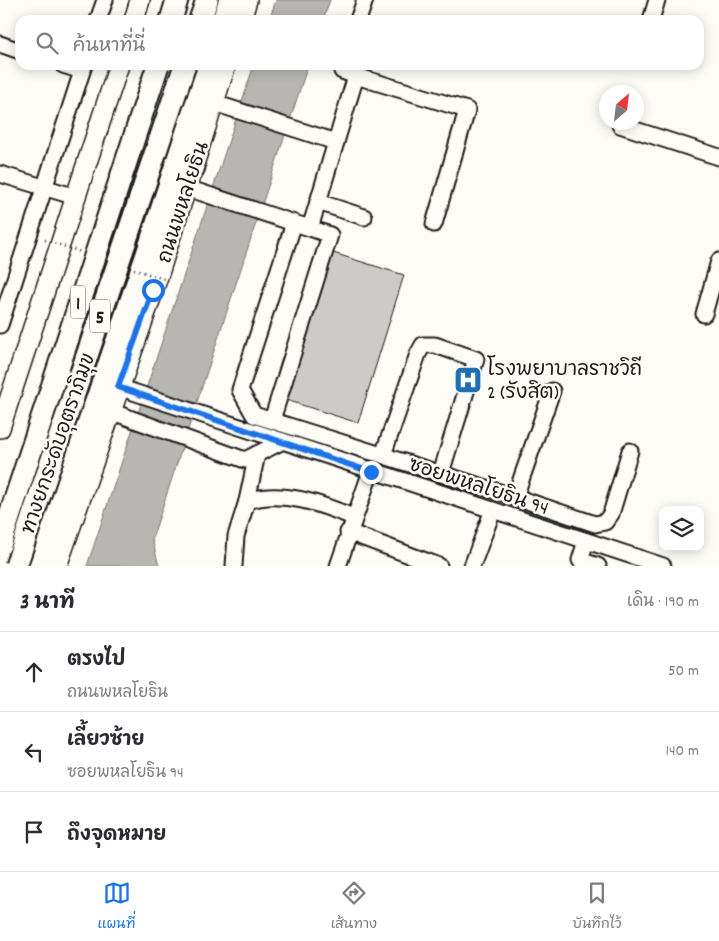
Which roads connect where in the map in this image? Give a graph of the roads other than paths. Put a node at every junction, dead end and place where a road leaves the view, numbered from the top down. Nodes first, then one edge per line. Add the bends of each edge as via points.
1 (105, 0) edge
2 (140, 0) edge
3 (178, 0) edge
4 (207, 0) edge
5 (230, 0) edge
6 (247, 0) edge
7 (365, 0) edge
8 (657, 0) edge
9 (100, 15) edge
10 (136, 15) edge
11 (174, 15) edge
12 (202, 15) edge
13 (225, 15) edge
14 (242, 15) edge
15 (360, 15) edge
16 (652, 15) edge
17 (0, 44) edge
18 (15, 49) edge
19 (82, 70) edge
20 (117, 70) edge
21 (155, 70) edge
22 (155, 70) edge
23 (183, 70) edge
24 (206, 70) edge
25 (225, 70) edge
26 (343, 70) edge
27 (356, 76) junction
28 (220, 105) junction
29 (635, 130) edge
30 (336, 142) junction
31 (719, 157) edge
32 (194, 167) junction
33 (0, 174) edge
34 (44, 188) junction
35 (192, 189) junction
36 (76, 197) junction
37 (318, 202) junction
38 (364, 217) dead end
39 (294, 224) junction
40 (434, 224) dead end
41 (310, 228) junction
42 (147, 254) junction
43 (719, 261) edge
44 (704, 314) dead end
45 (0, 325) edge
46 (118, 387) junction
47 (552, 391) dead end
48 (110, 412) junction
49 (2, 418) edge
50 (272, 420) junction
51 (282, 442) junction
52 (630, 451) dead end
53 (257, 454) junction
54 (383, 455) junction
55 (371, 472) junction
56 (441, 473) junction
57 (515, 497) junction
58 (247, 501) junction
59 (493, 510) junction
60 (354, 517) junction
61 (348, 532) junction
62 (0, 538) edge
63 (586, 541) junction
64 (0, 545) edge
65 (16, 566) edge
66 (39, 566) edge
67 (57, 566) edge
68 (234, 566) edge
69 (338, 566) edge
70 (439, 566) edge
71 (472, 566) edge
72 (598, 566) edge
73 (662, 566) edge

1 - 9 street
2 - 10 main road
3 - 11 highway
4 - 12 highway
5 - 13 highway
6 - 14 main road
7 - 15 street
8 - 16 street
17 - 18 street
19 - 34 street
20 - 36 main road, 1
21 - 62 highway, 1
22 - 64 highway, ทางยกระดับอุตราภิมุข / 5, bridge
23 - 65 highway, ทางยกระดับอุตราภิมุข / 5, bridge
24 - 42 highway, ถนนพหลโยธิน
25 - 28 main road, ถนนพหลโยธิน
26 - 27 street
27 - 30 street
27 - 40 street via 467,110
28 - 30 street
28 - 32 main road, ถนนพหลโยธิน
29 - 31 street
30 - 37 street
32 - 35 main road, ถนนพหลโยธิน
32 - 42 highway
33 - 34 street
34 - 36 street
34 - 45 street
35 - 39 street
35 - 46 main road, ถนนพหลโยธิน
36 - 49 main road, 1
37 - 38 street
37 - 41 street
39 - 41 street
39 - 50 street via 240,390 254,415
41 - 50 street via 330,235
42 - 66 highway, ถนนพหลโยธิน
43 - 44 street
46 - 48 main road, ถนนพหลโยธิน
46 - 51 street, ซอยพหลโยธิน 94
47 - 57 street
48 - 53 street via 245,460
48 - 67 main road, ถนนพหลโยธิน
50 - 54 street
51 - 53 street
51 - 55 street, ซอยพหลโยธิน 94
52 - 57 street via 611,514 605,522 595,524
53 - 58 street
54 - 56 street
54 - 56 street via 418,354 423,345 435,345 476,359
55 - 59 street, ซอยพหลโยธิน 94
55 - 60 street
56 - 57 street
58 - 60 street via 273,496 320,504
58 - 68 street via 236,536
59 - 63 street, ซอยพหลโยธิน 94
59 - 71 street
60 - 61 street
61 - 69 street
61 - 70 street
63 - 72 street via 580,560
63 - 73 street, ซอยพหลโยธิน 94

